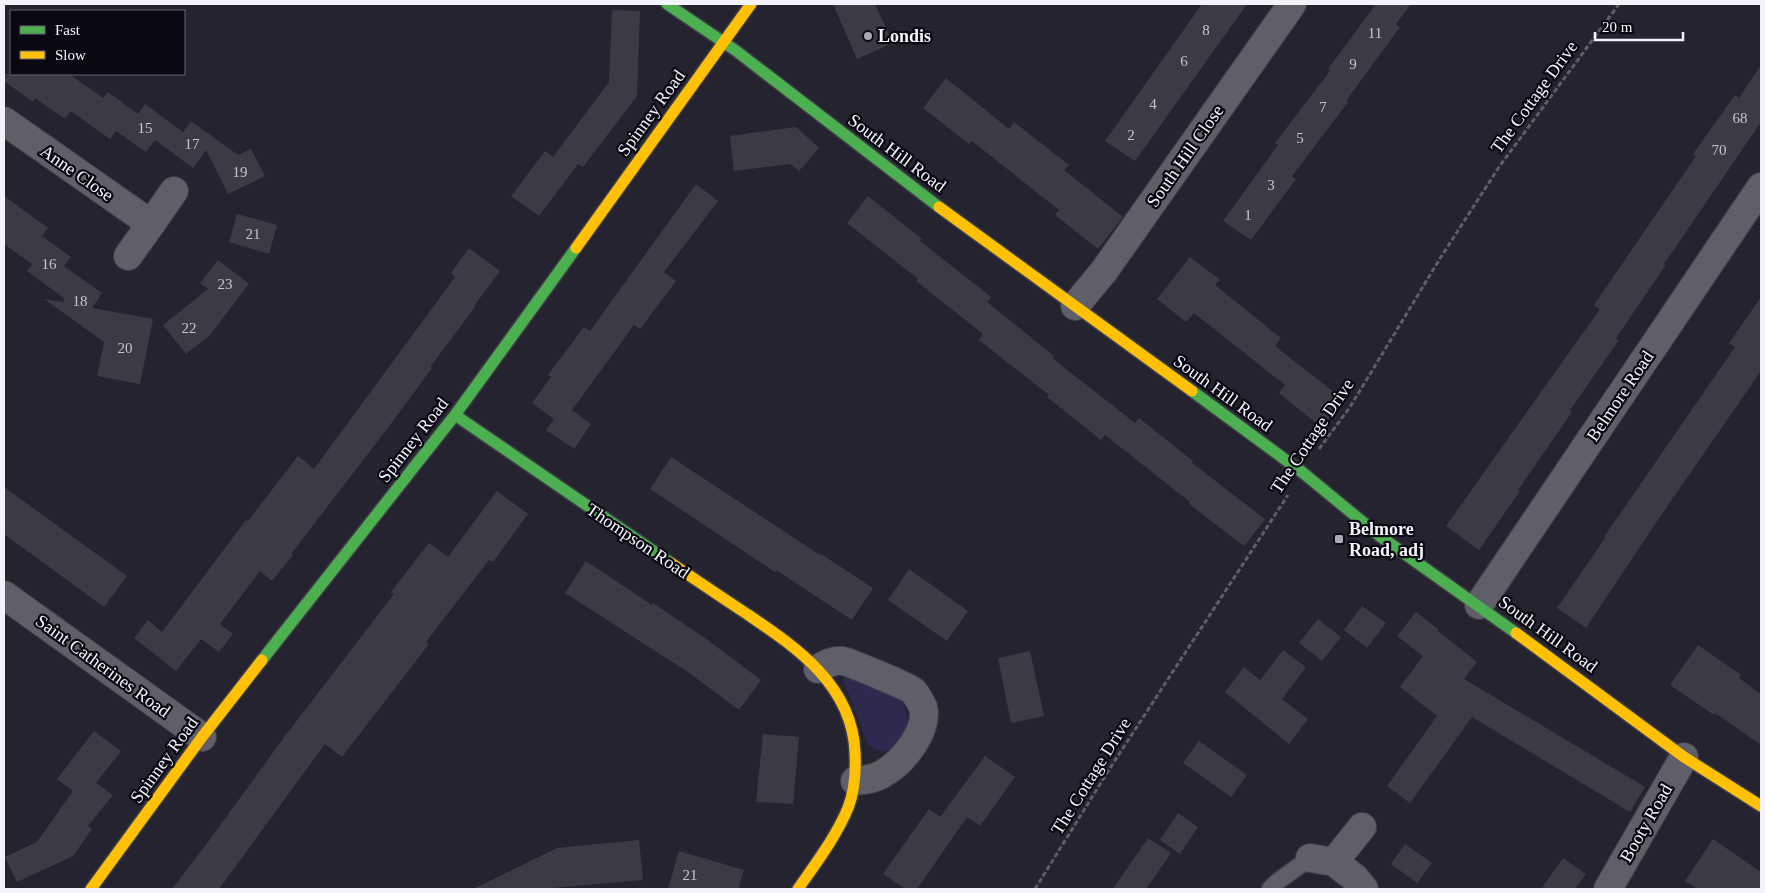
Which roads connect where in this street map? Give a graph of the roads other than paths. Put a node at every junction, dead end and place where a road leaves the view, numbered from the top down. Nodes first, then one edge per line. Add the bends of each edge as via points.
1 (667, 4) edge
2 (751, 4) edge
3 (1292, 4) edge
4 (724, 42) junction
5 (4, 121) edge
6 (1761, 187) edge
7 (174, 191) dead end
8 (151, 224) junction
9 (128, 256) dead end
10 (1075, 306) junction
11 (455, 415) junction
12 (4, 595) edge
13 (1479, 605) junction
14 (818, 670) junction
15 (202, 737) junction
16 (1684, 757) junction
17 (855, 781) junction
18 (1761, 806) edge
19 (1366, 821) dead end
20 (1322, 860) junction
21 (91, 889) edge
22 (798, 889) edge
23 (1270, 889) edge
24 (1364, 889) edge
25 (1608, 889) edge

1 - 4 street, South Hill Road
2 - 4 street, Spinney Road
3 - 10 street, South Hill Close via 1104,271
4 - 10 street, South Hill Road via 931,201
4 - 11 street, Spinney Road
5 - 8 street, Anne Close
6 - 13 street, Belmore Road
7 - 8 street
8 - 9 street
10 - 13 street, South Hill Road via 1302,472 1381,537
11 - 14 street, Thompson Road via 777,635
11 - 15 street, Spinney Road
12 - 15 street, Saint Catherines Road
13 - 16 street, South Hill Road
14 - 17 street, Thompson Road via 835,690 849,717 856,755
14 - 17 street via 829,662 844,661 912,690 922,707 923,723 915,741 901,759 884,773
15 - 21 street, Spinney Road
16 - 18 street, South Hill Road
16 - 25 street, Booty Road
17 - 22 street, Thompson Road via 838,828
19 - 20 street
20 - 23 lane
20 - 24 street via 1355,878

